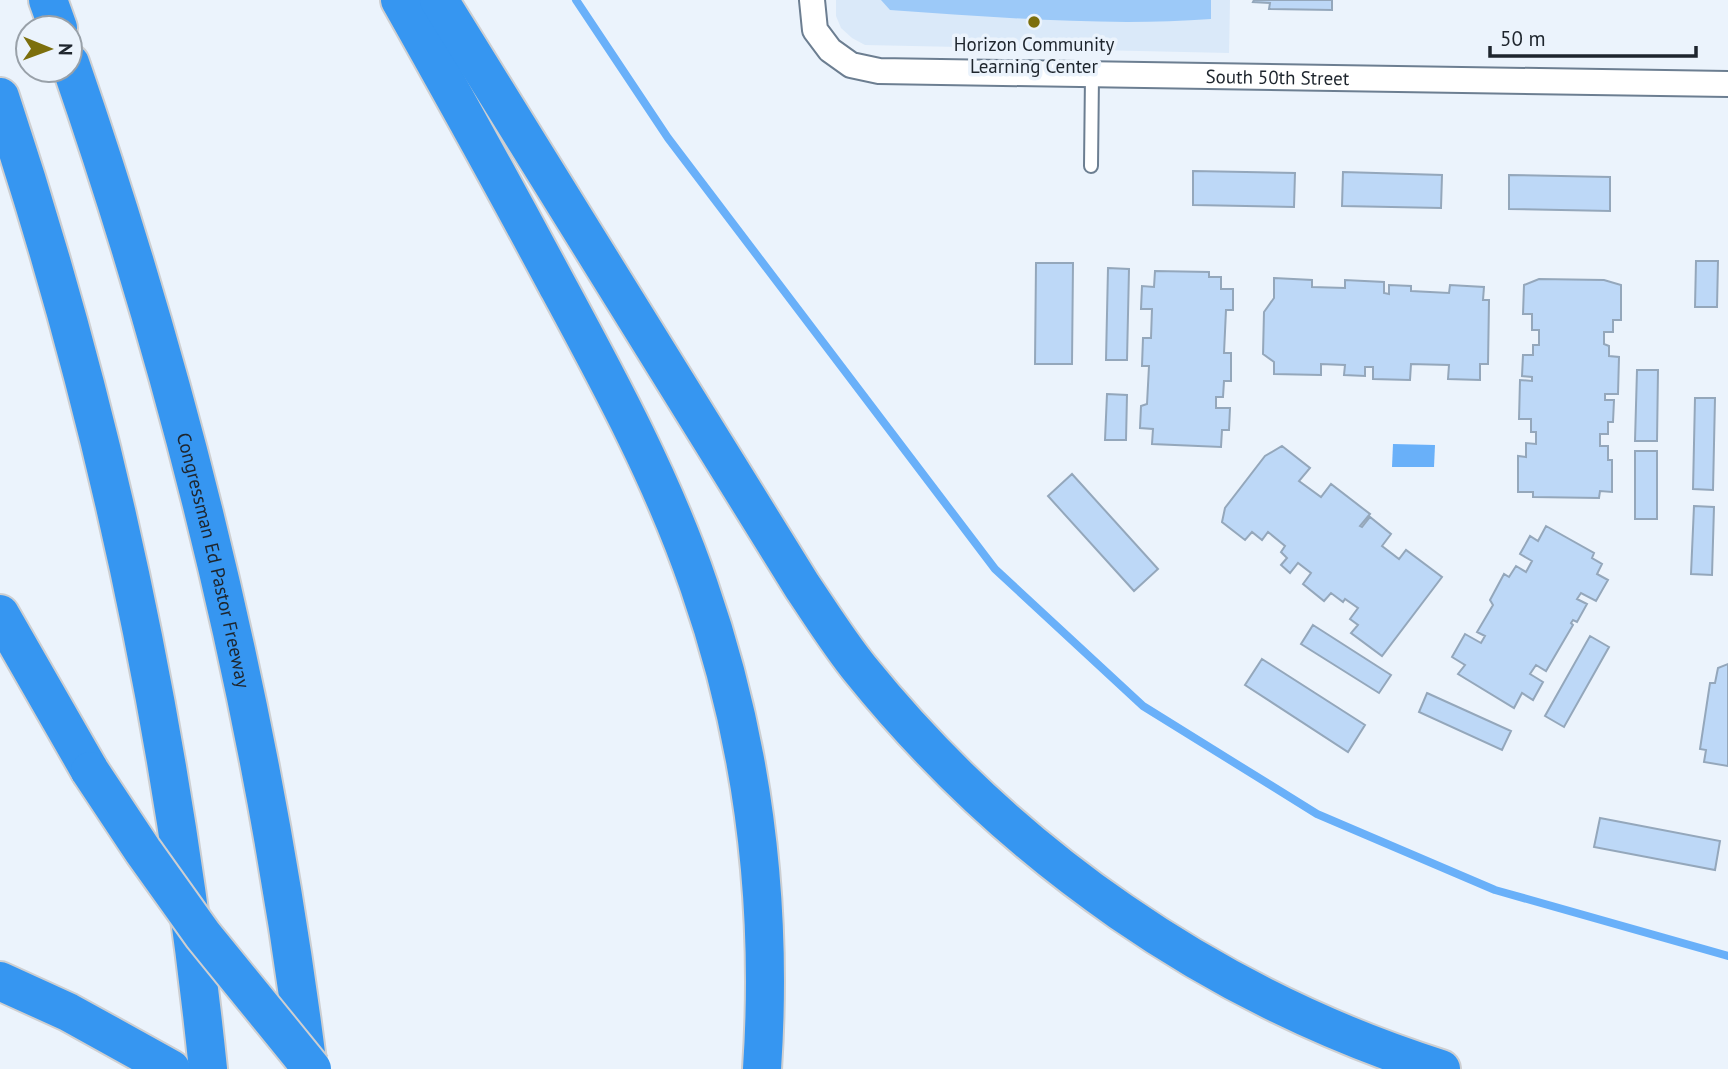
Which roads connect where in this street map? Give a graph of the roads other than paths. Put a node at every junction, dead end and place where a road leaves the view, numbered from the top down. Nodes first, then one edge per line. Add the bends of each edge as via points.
1 (400, 0) edge
2 (439, 0) edge
3 (812, 0) edge
4 (1092, 75) junction
5 (77, 84) edge
6 (1728, 84) edge
7 (0, 97) edge
8 (1091, 166) dead end
9 (0, 614) edge
10 (0, 981) edge
11 (171, 1069) edge
12 (208, 1069) edge
13 (310, 1069) edge
14 (762, 1069) edge
15 (1441, 1069) edge

1 - 14 highway via 632,429 700,586 741,737 758,841 766,939
2 - 15 highway via 802,586 859,667 923,741 1023,836 1151,933 1284,1007
3 - 4 street, South 50th Street via 815,30 830,50 851,65 879,71
4 - 6 street, South 50th Street
4 - 8 lane
5 - 13 highway, Congressman Ed Pastor Freeway via 166,363 212,545 255,743
7 - 12 highway via 68,322 140,618 176,821
9 - 13 highway, bridge via 142,852
10 - 11 highway

